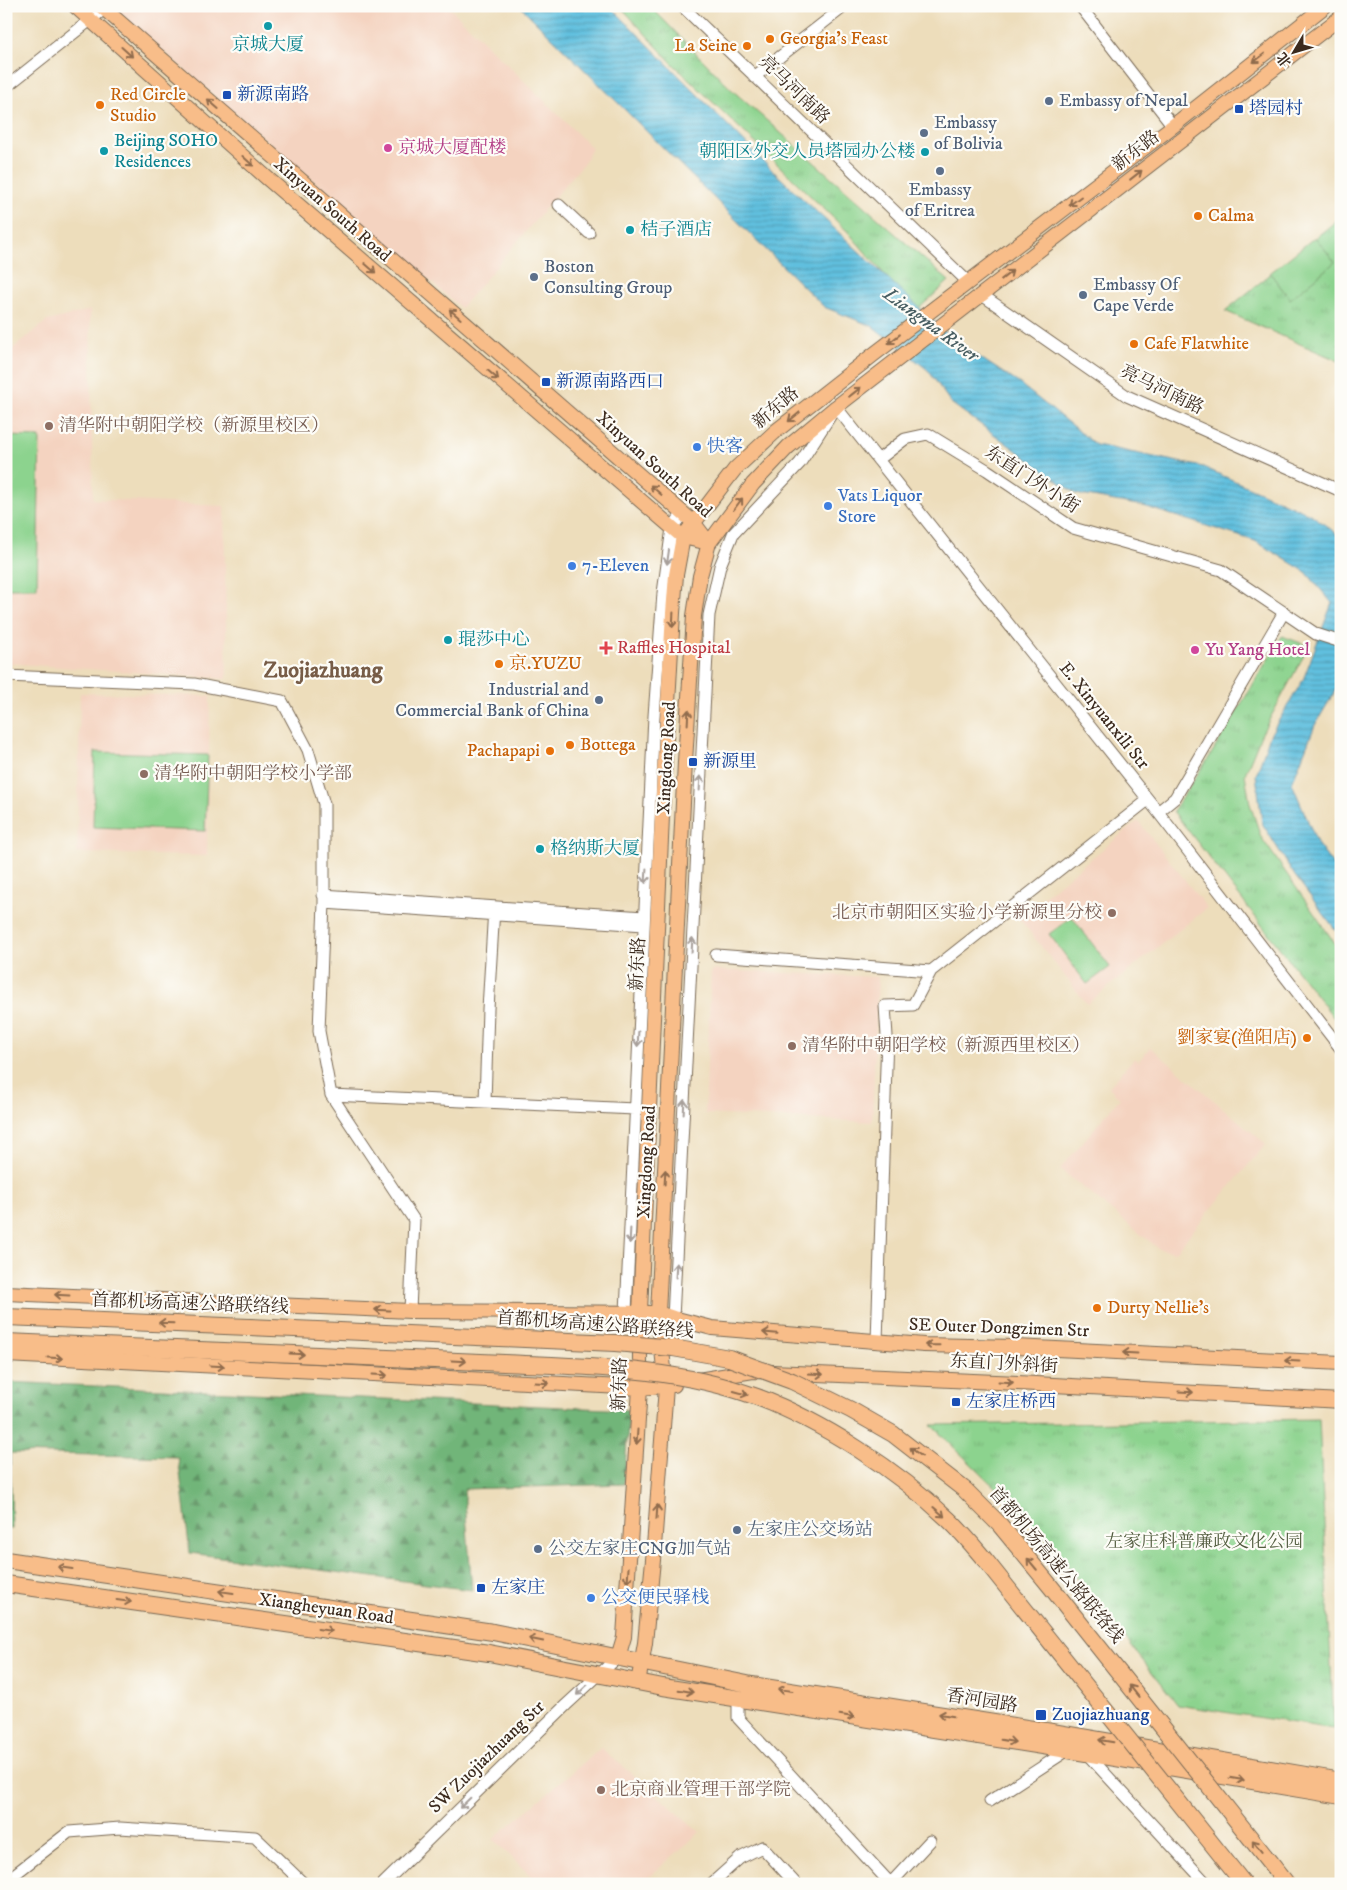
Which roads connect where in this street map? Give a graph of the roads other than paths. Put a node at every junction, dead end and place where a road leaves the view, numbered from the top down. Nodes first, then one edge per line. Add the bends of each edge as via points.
1 (75, 6) edge
2 (682, 6) edge
3 (845, 6) edge
4 (1080, 6) edge
5 (1325, 6) edge
6 (104, 7) edge
7 (1341, 17) edge
8 (91, 20) junction
9 (754, 77) junction
10 (6, 87) edge
11 (1173, 126) junction
12 (559, 205) dead end
13 (589, 233) dead end
14 (968, 282) junction
15 (982, 295) junction
16 (955, 315) joint
17 (836, 407) junction
18 (878, 460) junction
19 (1341, 491) edge
20 (688, 517) junction
21 (672, 528) junction
22 (683, 538) junction
23 (709, 543) junction
24 (1284, 612) junction
25 (1341, 642) edge
26 (6, 676) edge
27 (1148, 800) junction
28 (1158, 812) junction
29 (324, 899) junction
30 (494, 911) junction
31 (644, 921) junction
32 (716, 955) dead end
33 (931, 971) junction
34 (1341, 1049) edge
35 (331, 1095) junction
36 (485, 1102) junction
37 (635, 1109) junction
38 (6, 1293) edge
39 (410, 1311) junction
40 (633, 1312) junction
41 (658, 1313) junction
42 (6, 1317) edge
43 (673, 1318) junction
44 (877, 1341) junction
45 (6, 1342) edge
46 (6, 1355) edge
47 (1341, 1363) edge
48 (666, 1387) junction
49 (640, 1388) junction
50 (1341, 1401) edge
51 (6, 1560) edge
52 (6, 1584) edge
53 (618, 1657) junction
54 (642, 1662) junction
55 (597, 1675) junction
56 (638, 1683) junction
57 (738, 1699) junction
58 (1068, 1750) junction
59 (1088, 1755) junction
60 (1341, 1781) edge
61 (1341, 1796) edge
62 (990, 1801) dead end
63 (930, 1841) dead end
64 (6, 1881) edge
65 (304, 1884) edge
66 (383, 1884) edge
67 (711, 1884) edge
68 (796, 1884) edge
69 (890, 1884) edge
70 (1207, 1884) edge
71 (1244, 1884) edge
72 (1287, 1884) edge

1 - 8 main road, Xinyuan South Road
2 - 9 street, 亮马河南路
3 - 9 street
4 - 11 street
5 -> 11 main road, 新东路
6 - 8 street
20 -> 6 main road, Xinyuan South Road
15 -> 7 main road, 新东路
8 - 10 street
8 -> 21 main road, Xinyuan South Road via 274,185
9 - 14 street, 亮马河南路
11 -> 14 main road, 新东路
12 - 13 street
14 -> 20 main road, 新东路 via 776,432
15 - 16 main road, 新东路
15 - 19 street, 亮马河南路 via 1127,396
17 -> 16 main road, Xingdong Road
17 - 18 street, E. Xinyuanxili Str
23 -> 17 main road, Xingdong Road via 753,484 788,447
43 -> 17 street via 709,614 720,566 734,534 800,462
18 - 24 street, 东直门外小街 via 905,438 928,434 1074,528 1220,570
18 - 27 street, E. Xinyuanxili Str
20 - 21 street
20 - 22 main road, 新东路
20 - 23 main road, Xinyuan South Road
21 - 22 main road, Xinyuan South Road
21 -> 31 street via 663,593 653,724
22 - 23 main road, Xinyuan South Road
22 -> 40 main road, 新东路 via 673,613
41 -> 23 main road, Xingdong Road via 694,616
24 - 25 street, 东直门外小街 via 1316,634
24 - 28 street via 1175,798
26 - 29 street via 194,684 282,701 308,750 324,804
27 - 28 street, E. Xinyuanxili Str
27 - 33 street
28 - 34 street, E. Xinyuanxili Str
29 - 30 street
29 - 35 street via 320,1031
30 - 31 street
30 - 36 street
31 -> 37 street
32 - 33 street
33 - 44 street via 913,1005 884,1006 887,1036
35 - 36 street
35 - 39 street via 414,1220
36 - 37 street
37 -> 40 street
39 -> 38 main road, SE Outer Dongzimen Str
39 - 40 main road, SE Outer Dongzimen Str
40 - 41 main road, SE Outer Dongzimen Str
40 - 49 main road, 新东路
41 - 43 main road, SE Outer Dongzimen Str
41 - 48 main road, Xingdong Road
72 -> 42 highway, 首都机场高速公路联络线, bridge via 1000,1525 965,1490 893,1434 792,1381 729,1358 673,1348 615,1343
44 -> 43 main road, SE Outer Dongzimen Str via 712,1328
47 -> 44 main road, SE Outer Dongzimen Str
45 -> 71 highway, bridge via 623,1368 703,1382 757,1397 816,1423 864,1453 948,1520 986,1561
46 -> 49 main road, 东直门外斜街
48 - 49 main road, 东直门外斜街
48 -> 50 main road, 东直门外斜街 via 753,1371
54 -> 48 main road
49 -> 53 main road, 新东路 via 624,1637
53 -> 51 highway, Xiangheyuan Road via 493,1632
52 -> 55 highway, Xiangheyuan Road via 489,1653
53 - 54 highway, 香河园路
53 - 55 street, SW Zuojiazhuang Str
54 - 56 main road
60 -> 54 highway, 香河园路 via 752,1685
55 - 56 highway, Xiangheyuan Road
55 -> 66 street, SW Zuojiazhuang Str
56 -> 57 highway, 香河园路
57 -> 58 highway, 香河园路
57 - 69 street via 738,1718
58 - 59 highway, 香河园路
58 - 62 street
59 -> 61 highway, 香河园路
59 - 70 street
63 - 69 street
64 - 65 street via 69,1832 120,1828 255,1837
67 - 68 street via 740,1858 762,1846

